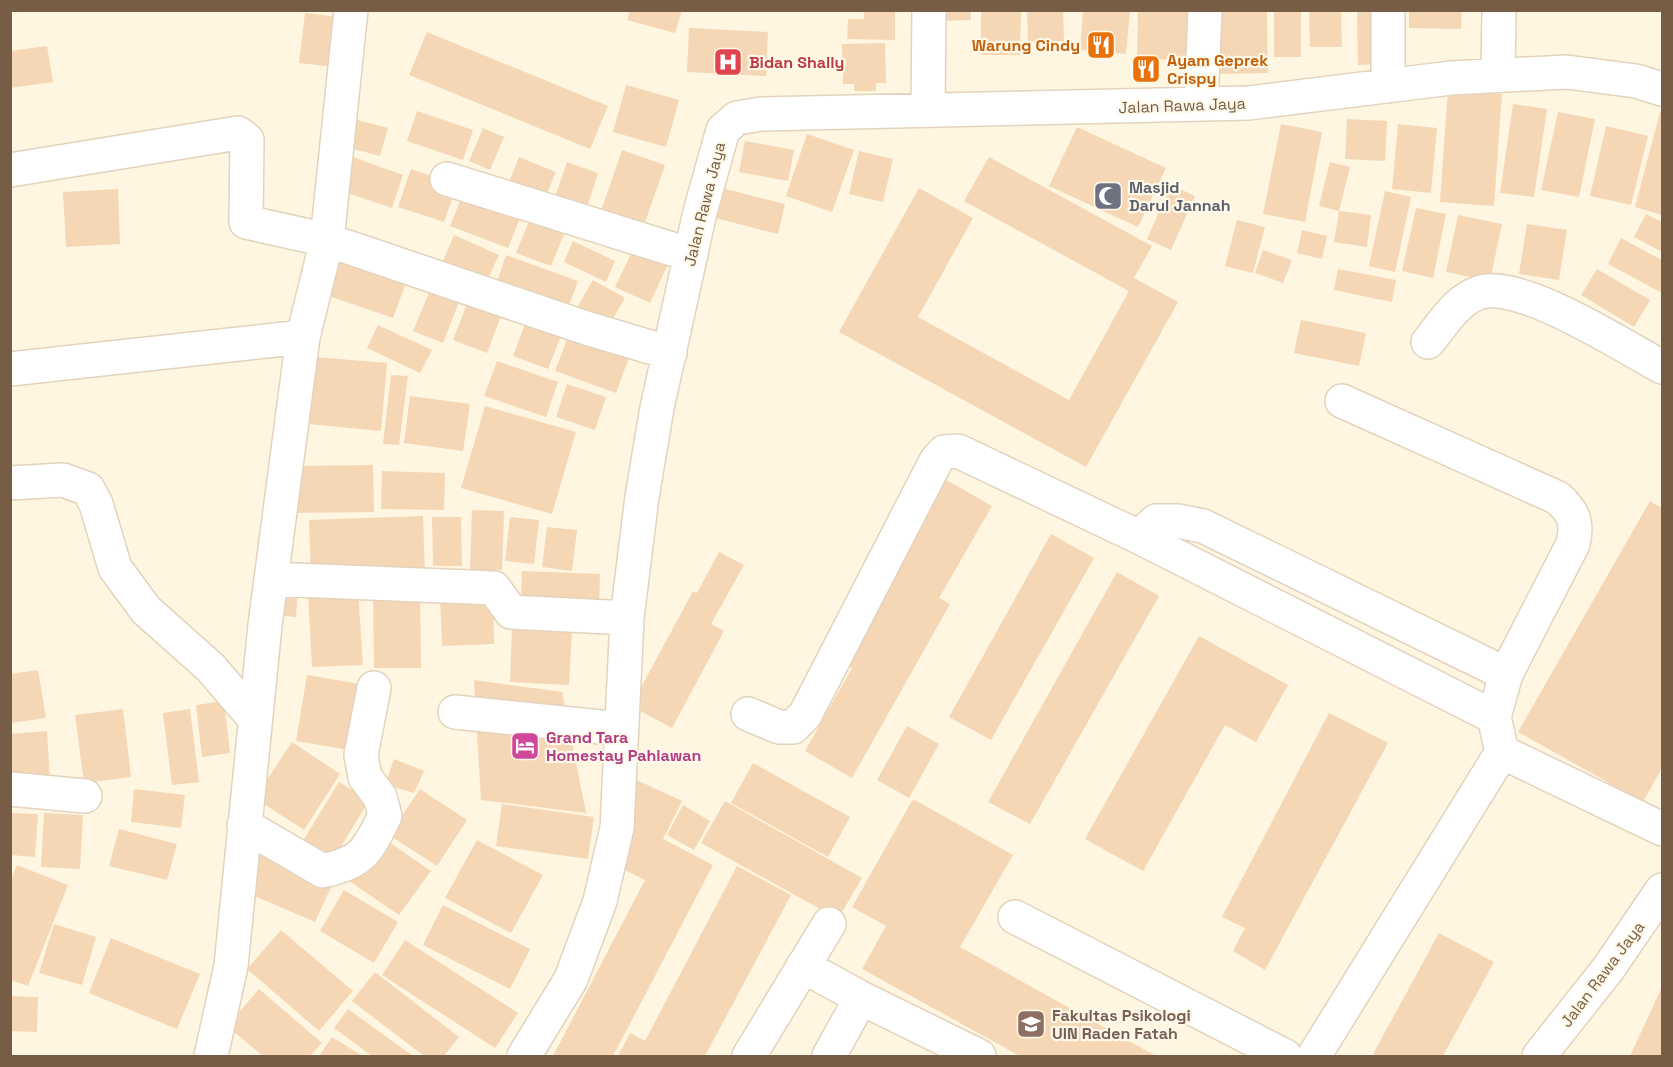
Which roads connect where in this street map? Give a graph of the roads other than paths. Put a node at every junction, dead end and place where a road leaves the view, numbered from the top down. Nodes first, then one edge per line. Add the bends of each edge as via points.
1 (351, 10) edge
2 (929, 10) edge
3 (1205, 10) edge
4 (1388, 10) edge
5 (1499, 10) edge
6 (1498, 75) junction
7 (1388, 86) junction
8 (1662, 89) edge
9 (1201, 104) junction
10 (928, 108) junction
11 (10, 170) edge
12 (447, 179) dead end
13 (327, 240) junction
14 (691, 255) junction
15 (303, 337) junction
16 (1428, 342) dead end
17 (670, 353) junction
18 (1662, 367) edge
19 (10, 369) edge
20 (1342, 400) dead end
21 (10, 483) edge
22 (1139, 537) junction
23 (272, 579) junction
24 (627, 618) junction
25 (1506, 674) junction
26 (374, 688) dead end
27 (455, 712) dead end
28 (748, 714) dead end
29 (1494, 717) junction
30 (255, 719) junction
31 (620, 729) junction
32 (1502, 752) junction
33 (10, 789) edge
34 (85, 796) dead end
35 (244, 825) junction
36 (1662, 829) edge
37 (1662, 890) edge
38 (1015, 916) dead end
39 (829, 924) dead end
40 (803, 966) junction
41 (861, 998) junction
42 (211, 1056) edge
43 (524, 1056) edge
44 (749, 1056) edge
45 (829, 1056) edge
46 (979, 1056) edge
47 (1285, 1056) edge
48 (1314, 1056) edge
49 (1539, 1056) edge

1 - 13 street
2 - 10 street
3 - 9 street
4 - 7 street
5 - 6 street
6 - 7 street, Jalan Rawa Jaya
6 - 8 street, Jalan Rawa Jaya via 1566,72 1636,81
7 - 9 street, Jalan Rawa Jaya via 1249,103
9 - 10 street, Jalan Rawa Jaya
10 - 14 street, Jalan Rawa Jaya via 737,118 723,130
11 - 13 street via 238,133 247,140 246,222
12 - 14 street
13 - 15 street
13 - 17 street
14 - 17 street, Jalan Rawa Jaya
15 - 19 street
15 - 23 street
16 - 18 street via 1458,304 1481,292 1505,291 1552,308
17 - 24 street, Jalan Rawa Jaya via 642,497
20 - 25 street via 1558,498 1572,512 1577,526 1573,544
21 - 30 street via 63,480 88,489 114,568 146,610 210,667
22 - 25 street via 1156,521 1203,526
22 - 28 street via 958,451 944,452 805,716 793,727 779,727
22 - 29 street
23 - 24 street via 494,588 511,612
23 - 30 street
24 - 31 street, Jalan Rawa Jaya
25 - 29 street
26 - 35 street via 361,755 365,777 380,797 385,816 366,852 346,866 323,871
27 - 31 street
29 - 32 street
30 - 35 street
31 - 43 street, Jalan Rawa Jaya via 617,828 600,901 571,979
32 - 36 street
32 - 48 street
33 - 34 street
35 - 42 street via 231,966
37 - 49 street, Jalan Rawa Jaya via 1608,969
38 - 47 street
39 - 40 street
40 - 41 street
40 - 44 street
41 - 45 street
41 - 46 street

